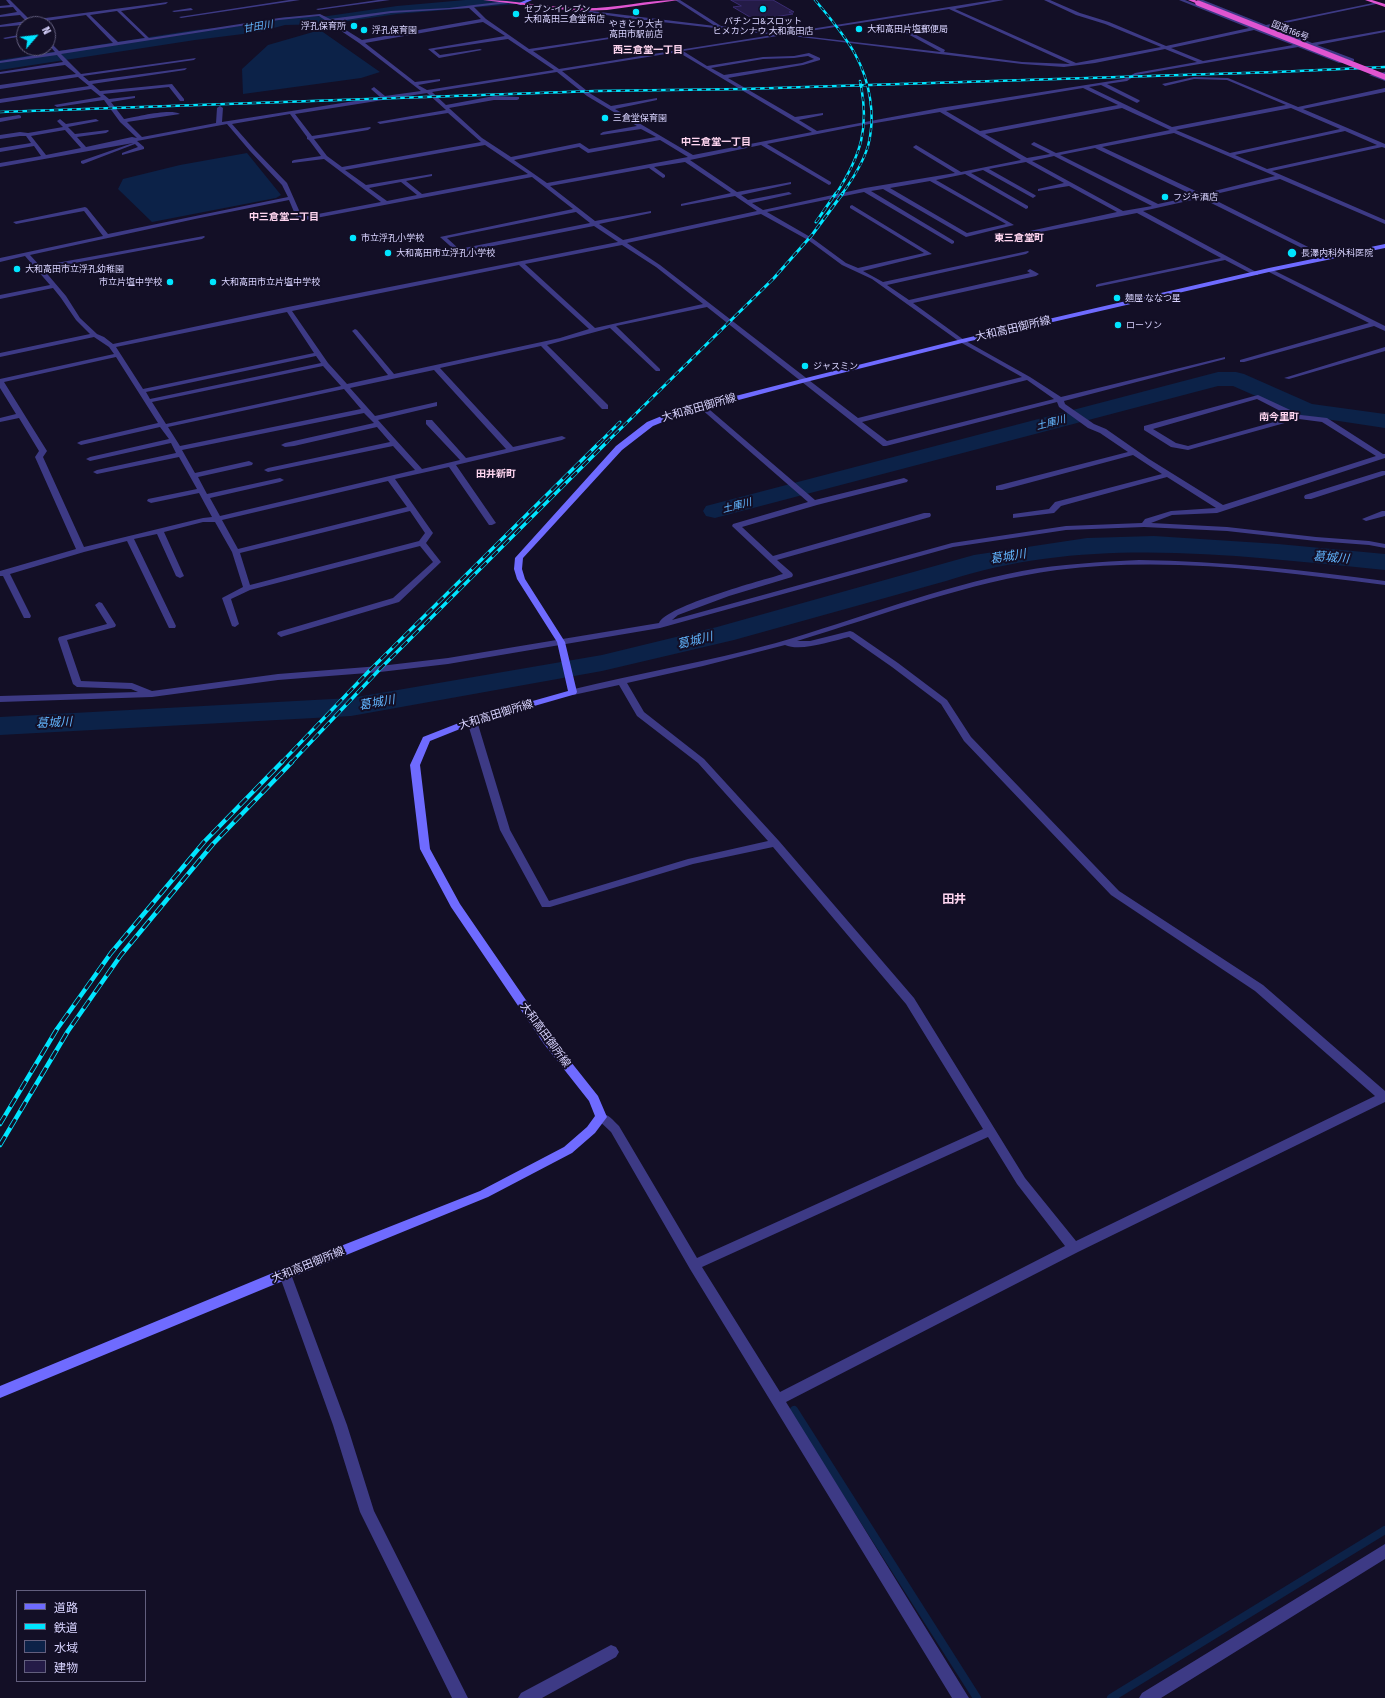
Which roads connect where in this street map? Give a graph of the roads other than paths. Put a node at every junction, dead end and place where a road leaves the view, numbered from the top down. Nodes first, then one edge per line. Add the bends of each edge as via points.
1 (8, 0) edge
2 (16, 0) edge
3 (298, 0) edge
4 (388, 0) edge
5 (485, 0) edge
6 (530, 0) edge
7 (677, 0) edge
8 (1002, 0) edge
9 (1046, 0) edge
10 (1181, 0) edge
11 (1190, 0) edge
12 (1367, 0) edge
13 (1382, 0) edge
14 (495, 1) edge
15 (1058, 1) dead end
16 (164, 2) edge
17 (507, 2) junction
18 (1051, 2) junction
19 (1199, 2) edge
20 (1374, 2) junction
21 (519, 4) junction
22 (13, 6) junction
23 (1385, 6) edge
24 (0, 7) edge
25 (470, 7) junction
26 (624, 7) junction
27 (196, 8) dead end
28 (950, 8) junction
29 (318, 9) dead end
30 (118, 10) junction
31 (575, 10) junction
32 (174, 11) junction
33 (22, 13) junction
34 (87, 14) junction
35 (655, 14) dead end
36 (0, 16) edge
37 (24, 16) edge
38 (616, 16) junction
39 (181, 17) junction
40 (56, 19) edge
41 (484, 20) junction
42 (328, 21) junction
43 (665, 21) junction
44 (186, 22) dead end
45 (16, 24) edge
46 (0, 26) edge
47 (191, 26) dead end
48 (897, 26) dead end
49 (1265, 26) junction
50 (721, 28) junction
51 (1255, 28) junction
52 (1385, 30) edge
53 (198, 32) junction
54 (645, 33) dead end
55 (780, 34) junction
56 (16, 36) edge
57 (510, 36) junction
58 (5, 38) dead end
59 (148, 39) junction
60 (361, 42) junction
61 (117, 44) junction
62 (1312, 44) junction
63 (1298, 46) junction
64 (1165, 48) junction
65 (480, 50) dead end
66 (530, 50) junction
67 (56, 51) edge
68 (679, 51) junction
69 (58, 53) junction
70 (949, 54) junction
71 (194, 59) dead end
72 (0, 62) edge
73 (1203, 62) junction
74 (66, 63) junction
75 (1076, 65) junction
76 (707, 67) junction
77 (185, 69) dead end
78 (559, 71) junction
79 (0, 73) edge
80 (1385, 73) edge
81 (81, 75) junction
82 (723, 77) junction
83 (1385, 77) edge
84 (438, 80) dead end
85 (1385, 80) edge
86 (413, 84) junction
87 (1102, 84) junction
88 (1165, 84) dead end
89 (91, 85) junction
90 (1084, 86) junction
91 (0, 87) edge
92 (374, 89) dead end
93 (1385, 90) edge
94 (426, 92) junction
95 (100, 93) junction
96 (133, 97) dead end
97 (384, 98) junction
98 (517, 98) dead end
99 (107, 99) junction
100 (655, 99) dead end
101 (182, 100) dead end
102 (0, 101) edge
103 (1136, 101) dead end
104 (57, 105) dead end
105 (1122, 106) junction
106 (1294, 107) junction
107 (220, 108) dead end
108 (610, 108) junction
109 (447, 109) junction
110 (940, 110) junction
111 (1270, 110) junction
112 (292, 113) junction
113 (1277, 113) dead end
114 (177, 114) dead end
115 (821, 114) dead end
116 (1246, 115) junction
117 (19, 118) dead end
118 (1253, 118) dead end
119 (793, 119) junction
120 (0, 120) edge
121 (60, 121) dead end
122 (96, 121) dead end
123 (122, 121) junction
124 (228, 122) junction
125 (380, 122) dead end
126 (219, 124) junction
127 (65, 127) junction
128 (643, 127) junction
129 (368, 128) dead end
130 (1345, 129) junction
131 (1173, 130) junction
132 (106, 131) dead end
133 (816, 132) junction
134 (602, 134) dead end
135 (980, 134) junction
136 (28, 135) junction
137 (73, 136) junction
138 (0, 137) edge
139 (140, 138) junction
140 (309, 138) junction
141 (661, 138) junction
142 (134, 141) junction
143 (770, 142) junction
144 (486, 143) junction
145 (762, 143) junction
146 (35, 144) junction
147 (1034, 144) dead end
148 (1384, 145) edge
149 (916, 147) dead end
150 (1097, 147) junction
151 (84, 148) junction
152 (0, 150) edge
153 (119, 155) dead end
154 (1054, 155) junction
155 (1228, 155) junction
156 (44, 156) junction
157 (325, 157) junction
158 (510, 159) junction
159 (689, 159) junction
160 (1026, 160) junction
161 (83, 162) dead end
162 (294, 162) dead end
163 (0, 165) edge
164 (649, 166) junction
165 (983, 168) junction
166 (340, 169) junction
167 (814, 169) dead end
168 (1265, 171) junction
169 (962, 172) junction
170 (430, 175) dead end
171 (533, 175) junction
172 (664, 176) dead end
173 (1280, 177) junction
174 (931, 179) junction
175 (402, 180) junction
176 (789, 183) dead end
177 (829, 183) dead end
178 (1069, 184) junction
179 (545, 185) junction
180 (363, 187) junction
181 (884, 187) junction
182 (865, 190) junction
183 (1040, 190) dead end
184 (735, 194) junction
185 (788, 194) dead end
186 (1033, 196) dead end
187 (1201, 196) junction
188 (422, 197) junction
189 (292, 198) junction
190 (747, 202) junction
191 (386, 203) junction
192 (683, 205) dead end
193 (852, 206) dead end
194 (1157, 206) junction
195 (1026, 207) dead end
196 (578, 210) junction
197 (1138, 211) junction
198 (649, 212) dead end
199 (762, 212) junction
200 (1122, 213) junction
201 (16, 222) dead end
202 (1385, 222) edge
203 (595, 224) junction
204 (107, 236) junction
205 (202, 237) dead end
206 (1007, 238) dead end
207 (952, 242) dead end
208 (623, 243) junction
209 (1385, 246) edge
210 (1026, 252) dead end
211 (26, 255) junction
212 (1227, 258) junction
213 (1326, 258) junction
214 (0, 260) edge
215 (520, 264) junction
216 (39, 268) junction
217 (857, 270) junction
218 (1269, 270) junction
219 (1030, 271) dead end
220 (1256, 274) junction
221 (882, 284) junction
222 (55, 286) junction
223 (1098, 286) dead end
224 (0, 297) edge
225 (908, 302) junction
226 (708, 305) junction
227 (288, 309) junction
228 (1374, 324) junction
229 (611, 325) junction
230 (1385, 329) edge
231 (594, 330) junction
232 (355, 331) dead end
233 (95, 335) junction
234 (962, 341) junction
235 (542, 344) junction
236 (112, 346) junction
237 (1385, 349) edge
238 (318, 354) junction
239 (0, 355) edge
240 (118, 355) junction
241 (1223, 358) dead end
242 (1242, 361) dead end
243 (325, 364) junction
244 (435, 367) junction
245 (658, 370) dead end
246 (393, 377) junction
247 (1028, 378) junction
248 (1286, 378) dead end
249 (804, 380) junction
250 (0, 382) edge
251 (345, 387) junction
252 (142, 391) junction
253 (3, 392) edge
254 (1060, 400) junction
255 (149, 401) junction
256 (434, 404) dead end
257 (703, 406) junction
258 (605, 407) dead end
259 (366, 410) junction
260 (21, 415) junction
261 (1299, 417) junction
262 (0, 420) edge
263 (856, 421) junction
264 (376, 422) junction
265 (429, 422) dead end
266 (165, 426) junction
267 (562, 438) dead end
268 (173, 440) junction
269 (81, 443) dead end
270 (395, 443) junction
271 (285, 445) dead end
272 (511, 450) junction
273 (179, 451) junction
274 (1134, 453) junction
275 (1384, 456) edge
276 (90, 458) dead end
277 (465, 461) junction
278 (249, 463) dead end
279 (451, 464) junction
280 (268, 470) dead end
281 (420, 471) junction
282 (97, 472) dead end
283 (1385, 473) edge
284 (1168, 475) junction
285 (193, 476) junction
286 (390, 478) junction
287 (280, 480) dead end
288 (904, 480) dead end
289 (999, 488) dead end
290 (201, 490) junction
291 (205, 497) junction
292 (1308, 497) dead end
293 (151, 501) dead end
294 (814, 503) junction
295 (412, 508) junction
296 (1222, 508) junction
297 (1385, 513) edge
298 (927, 515) dead end
299 (1016, 516) dead end
300 (217, 519) junction
301 (1366, 519) dead end
302 (492, 523) dead end
303 (1144, 525) junction
304 (160, 530) junction
305 (129, 538) junction
306 (422, 543) junction
307 (1385, 546) edge
308 (81, 550) junction
309 (236, 552) junction
310 (772, 558) junction
311 (3, 573) edge
312 (180, 576) dead end
313 (1385, 583) edge
314 (247, 588) junction
315 (99, 605) dead end
316 (27, 616) dead end
317 (236, 624) dead end
318 (660, 625) junction
319 (172, 626) dead end
320 (281, 634) dead end
321 (779, 644) junction
322 (561, 646) junction
323 (622, 682) junction
324 (571, 688) junction
325 (152, 694) junction
326 (0, 699) edge
327 (472, 721) junction
328 (776, 843) junction
329 (1385, 1098) edge
330 (601, 1118) junction
331 (989, 1131) junction
332 (1074, 1248) junction
333 (694, 1265) junction
334 (285, 1274) junction
335 (0, 1392) edge
336 (777, 1400) junction
337 (1385, 1551) edge
338 (611, 1652) dead end
339 (460, 1698) edge
340 (526, 1698) edge
341 (961, 1698) edge
342 (1147, 1698) edge

1 - 2 street
1 - 22 street
3 - 39 street
4 - 29 street
5 - 14 highway
6 - 21 main road
7 - 26 highway
7 - 50 street
8 - 28 street
9 - 18 street
10 - 51 street
11 - 19 highway, 国道166号
12 - 20 highway
13 - 20 street
14 - 17 highway
15 - 18 street
16 - 30 street
16 - 32 street
17 - 21 highway
17 - 25 street
18 - 64 street
19 - 49 street
19 - 83 highway, 国道166号, bridge
20 - 23 highway
20 - 49 street
21 - 31 highway
22 - 24 street
22 - 33 street
25 - 41 street
25 - 42 street via 391,12
26 - 31 highway
26 - 38 street via 611,11
27 - 32 street
28 - 55 street
28 - 75 street
30 - 34 street
30 - 59 street
31 - 38 street
32 - 39 street
33 - 36 street
33 - 37 street
34 - 40 street
34 - 61 street
35 - 43 street
38 - 43 street
39 - 44 street
41 - 57 street
41 - 60 street
42 - 53 street via 320,15
42 - 60 street
43 - 50 street
45 - 46 street
47 - 53 street
48 - 70 street
49 - 51 street
49 - 62 street
50 - 55 street
51 - 63 street
51 - 64 street
52 - 62 street
53 - 59 street
54 - 66 street
55 - 68 street
55 - 70 street
56 - 58 street
57 - 65 street via 430,49 439,57
57 - 66 street
59 - 61 street
60 - 86 street
61 - 69 street
62 - 63 street via 1352,60 1339,62
63 - 73 street
64 - 73 street
64 - 75 street
66 - 78 street
67 - 69 street
68 - 76 street
68 - 78 street
69 - 72 street
69 - 74 street
70 - 75 street via 1022,64
71 - 81 street
73 - 87 street via 1135,74 1125,80
74 - 79 street
74 - 81 street
76 - 82 street
76 - 82 street via 809,54 818,59 803,64
77 - 89 street
78 - 94 street
78 - 108 street
80 - 85 street via 1371,75
81 - 89 street
81 - 91 street
82 - 119 street
84 - 86 street
86 - 94 street
87 - 90 street
87 - 103 street
88 - 106 street via 1194,78 1228,79
89 - 95 street
89 - 102 street
90 - 105 street
90 - 110 street
92 - 97 street
93 - 106 street
94 - 97 street
94 - 109 street
95 - 99 street
95 - 101 street via 170,85
96 - 99 street
97 - 112 street
98 - 109 street via 494,98
99 - 104 street
99 - 123 street
100 - 108 street
105 - 131 street
105 - 135 street
106 - 111 street
106 - 130 street
107 - 126 street
108 - 128 street
109 - 125 street
109 - 144 street
110 - 133 street
110 - 135 street
111 - 113 street
111 - 116 street
112 - 124 street
112 - 140 street
114 - 123 street
115 - 119 street
116 - 118 street
116 - 131 street
117 - 120 street
119 - 133 street
121 - 127 street
122 - 127 street
123 - 139 street
124 - 126 street
124 - 189 street via 285,184
126 - 139 street
127 - 136 street
127 - 137 street
128 - 134 street
128 - 141 street
129 - 140 street
130 - 148 street
130 - 155 street
131 - 150 street
131 - 155 street
132 - 137 street
133 - 143 street
135 - 160 street
136 - 138 street
136 - 146 street
137 - 151 street
139 - 142 street
140 - 157 street
141 - 158 street via 588,151 580,146
141 - 159 street
142 - 151 street
142 - 153 street via 142,148
142 - 161 street
143 - 145 street
143 - 167 street
144 - 158 street
144 - 166 street
145 - 159 street
145 - 177 street
146 - 152 street
146 - 156 street
147 - 154 street
148 - 168 street
149 - 169 street
150 - 154 street
150 - 187 street
151 - 156 street
154 - 160 street
154 - 194 street
155 - 168 street
156 - 163 street
157 - 162 street
157 - 166 street
158 - 171 street
159 - 164 street
159 - 184 street
160 - 165 street
160 - 178 street
164 - 172 street
164 - 179 street
165 - 169 street
165 - 186 street
166 - 180 street
168 - 173 street
169 - 174 street
169 - 195 street
170 - 175 street
171 - 179 street
171 - 188 street
173 - 187 street
173 - 202 street
174 - 181 street
174 - 181 street via 1011,225 966,235
175 - 180 street
175 - 188 street
176 - 184 street
178 - 183 street
178 - 200 street
179 - 196 street
180 - 191 street
181 - 182 street
182 - 199 street
182 - 207 street
184 - 190 street
184 - 192 street
185 - 190 street
187 - 194 street
187 - 213 street
188 - 191 street
189 - 191 street via 300,219
189 - 204 street
190 - 199 street
193 - 217 street via 929,254
194 - 197 street
196 - 203 street
196 - 203 street via 443,237 458,251
197 - 200 street
197 - 212 street
198 - 203 street
199 - 208 street via 627,240
199 - 217 street
200 - 206 street
201 - 204 street via 84,209
203 - 208 street
204 - 211 street
205 - 216 street
208 - 215 street
208 - 226 street via 658,266
209 - 213 main road, 大和高田御所線
210 - 221 street
211 - 214 street
211 - 216 street
212 - 220 street
212 - 223 street
213 - 218 main road, 大和高田御所線
215 - 227 street
215 - 231 street
216 - 222 street
217 - 221 street
218 - 220 main road, 大和高田御所線
218 - 228 street
219 - 225 street via 1036,274
220 - 234 main road, 大和高田御所線
221 - 225 street
222 - 224 street
222 - 233 street via 78,319
225 - 234 street
226 - 229 street
226 - 249 street
227 - 236 street
227 - 238 street
228 - 230 street
228 - 242 street
229 - 231 street
229 - 245 street
231 - 235 street
232 - 246 street
233 - 236 street
233 - 239 street
234 - 247 street
234 - 249 main road, 大和高田御所線
235 - 244 street
235 - 258 street
236 - 240 street
237 - 248 street
238 - 243 street
238 - 252 street
240 - 250 street
240 - 252 street
241 - 254 street
243 - 251 street
243 - 255 street
244 - 246 street
244 - 272 street
246 - 251 street
247 - 254 street
247 - 263 street
249 - 257 main road, 大和高田御所線
249 - 263 street
250 - 253 street
251 - 259 street
251 - 266 street
252 - 255 street
253 - 260 street
254 - 263 street via 886,444
254 - 274 street via 1062,405 1077,416
255 - 266 street
256 - 264 street
257 - 294 street
257 - 322 main road, 大和高田御所線 via 650,424 619,448 519,558 518,569 521,579 550,623
259 - 264 street
259 - 273 street
260 - 262 street
260 - 308 street via 43,451 39,457
261 - 261 street via 1258,397 1147,428 1174,446 1188,448
261 - 275 street via 1324,420
264 - 270 street
264 - 271 street
265 - 277 street
266 - 268 street
266 - 269 street
267 - 272 street
268 - 273 street
268 - 276 street
270 - 280 street
270 - 281 street
272 - 277 street
273 - 282 street
273 - 285 street
274 - 284 street
274 - 289 street
275 - 296 street
277 - 279 street
278 - 285 street
279 - 281 street
279 - 302 street
281 - 286 street
283 - 292 street
284 - 296 street
284 - 299 street via 1058,504 1050,511
285 - 290 street
286 - 295 street
286 - 300 street
287 - 291 street
288 - 294 street
290 - 291 street
290 - 293 street
291 - 300 street
294 - 310 street via 736,526
295 - 306 street via 429,533
295 - 309 street
296 - 303 street via 1214,511 1171,513 1148,521
297 - 301 street
298 - 310 street
300 - 304 street
300 - 309 street
303 - 307 street via 1227,529
303 - 318 street via 1066,528 952,545
304 - 305 street
304 - 312 street
305 - 308 street
305 - 319 street
306 - 314 street
306 - 320 street via 437,562 396,600
308 - 311 street
309 - 314 street
310 - 318 street via 789,575 675,613
311 - 316 street
313 - 321 street via 1301,572 1209,565 1128,562 1058,568 1000,578
314 - 317 street via 226,598
315 - 325 street via 112,625 62,639 77,684 132,686
318 - 322 street
321 - 323 street
321 - 329 street via 810,644 850,634 902,670 944,702 967,740 1115,893 1259,988
322 - 324 main road, 大和高田御所線
322 - 325 street via 380,669 278,677
323 - 324 street
323 - 328 street via 640,714 701,761
324 - 327 main road, 大和高田御所線
325 - 326 street
327 - 328 street via 505,830 546,905 692,861
327 - 330 main road, 大和高田御所線 via 426,739 415,765 425,849 455,905 548,1041 594,1099
328 - 331 street via 910,1001
329 - 332 street
330 - 333 street via 615,1129
330 - 334 main road, 大和高田御所線 via 568,1150 484,1194
331 - 332 street via 1021,1181
331 - 333 street
332 - 336 street
333 - 336 street
334 - 335 main road, 大和高田御所線
334 - 339 street via 340,1425 367,1512
336 - 341 street
337 - 342 street
338 - 340 street

